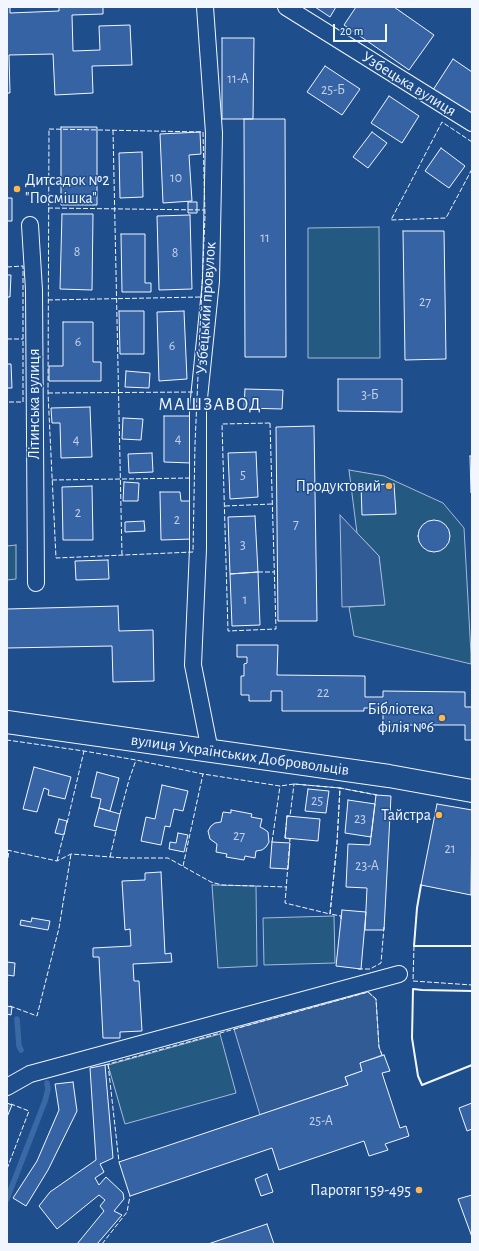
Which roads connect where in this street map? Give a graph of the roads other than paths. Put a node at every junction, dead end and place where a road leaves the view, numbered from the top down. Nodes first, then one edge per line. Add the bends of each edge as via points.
1 (205, 7) edge
2 (286, 7) edge
3 (472, 123) edge
4 (30, 226) dead end
5 (36, 583) dead end
6 (7, 722) edge
7 (210, 751) junction
8 (472, 791) edge
9 (399, 974) dead end
10 (7, 1087) edge

1 - 7 street, Узбецький провулок via 214,132 211,281 198,408 198,549 193,665
2 - 3 street, Узбецька вулиця
4 - 5 street, Літинська вулиця via 34,290
6 - 7 street, вулиця Українських Добровольців
7 - 8 street, вулиця Українських Добровольців via 389,776
9 - 10 street via 30,1074

